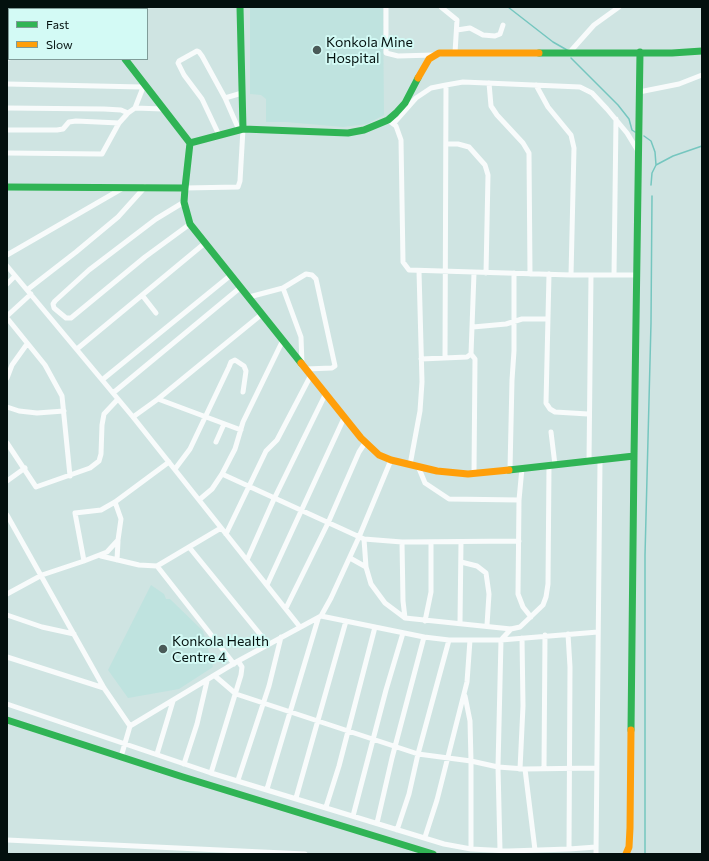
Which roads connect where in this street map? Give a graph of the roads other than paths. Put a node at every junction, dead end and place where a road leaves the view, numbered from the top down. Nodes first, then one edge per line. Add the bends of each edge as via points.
1 (111, 7) edge
2 (240, 7) edge
3 (386, 7) edge
4 (441, 7) edge
5 (619, 7) edge
6 (107, 8) edge
7 (503, 25) dead end
8 (457, 30) junction
9 (702, 51) edge
10 (640, 52) junction
11 (455, 53) junction
12 (569, 53) junction
13 (434, 55) junction
14 (126, 60) edge
15 (702, 75) edge
16 (489, 83) junction
17 (7, 84) edge
18 (144, 85) junction
19 (446, 85) junction
20 (536, 85) junction
21 (639, 92) junction
22 (242, 93) junction
23 (226, 98) junction
24 (7, 108) edge
25 (135, 108) junction
26 (163, 109) junction
27 (128, 113) junction
28 (616, 119) junction
29 (391, 122) junction
30 (119, 123) junction
31 (7, 130) edge
32 (241, 130) junction
33 (219, 135) junction
34 (190, 143) junction
35 (447, 144) junction
36 (638, 151) junction
37 (7, 153) edge
38 (7, 187) edge
39 (125, 187) junction
40 (145, 187) junction
41 (185, 188) junction
42 (184, 202) junction
43 (190, 224) junction
44 (205, 243) junction
45 (7, 255) edge
46 (7, 266) edge
47 (419, 271) junction
48 (444, 272) junction
49 (474, 273) junction
50 (486, 273) junction
51 (514, 274) junction
52 (530, 274) junction
53 (548, 274) junction
54 (636, 274) junction
55 (231, 275) junction
56 (571, 275) junction
57 (591, 275) junction
58 (614, 275) junction
59 (15, 276) junction
60 (7, 284) edge
61 (241, 287) junction
62 (283, 288) junction
63 (29, 292) junction
64 (142, 295) junction
65 (248, 297) junction
66 (156, 313) dead end
67 (262, 314) junction
68 (7, 317) edge
69 (548, 319) junction
70 (514, 322) junction
71 (473, 327) junction
72 (283, 340) junction
73 (27, 344) junction
74 (77, 350) junction
75 (471, 354) junction
76 (445, 358) junction
77 (421, 359) junction
78 (307, 369) junction
79 (7, 378) edge
80 (102, 380) junction
81 (243, 392) dead end
82 (113, 393) junction
83 (325, 395) junction
84 (118, 399) junction
85 (158, 399) junction
86 (7, 407) edge
87 (64, 411) junction
88 (588, 414) junction
89 (133, 417) junction
90 (206, 417) junction
91 (344, 418) junction
92 (224, 424) junction
93 (241, 430) junction
94 (550, 432) dead end
95 (216, 442) dead end
96 (7, 443) edge
97 (365, 443) junction
98 (634, 456) junction
99 (391, 460) junction
100 (600, 461) junction
101 (169, 462) junction
102 (589, 462) junction
103 (410, 465) junction
104 (552, 465) junction
105 (418, 466) junction
106 (25, 468) junction
107 (522, 468) junction
108 (175, 469) junction
109 (510, 469) junction
110 (222, 474) junction
111 (474, 474) junction
112 (70, 476) junction
113 (7, 480) edge
114 (250, 487) junction
115 (274, 499) junction
116 (198, 500) junction
117 (519, 500) junction
118 (115, 502) junction
119 (302, 511) junction
120 (7, 515) edge
121 (328, 523) junction
122 (221, 528) junction
123 (226, 534) junction
124 (362, 538) junction
125 (118, 540) junction
126 (402, 542) junction
127 (432, 542) junction
128 (461, 542) junction
129 (519, 542) junction
130 (189, 547) junction
131 (101, 556) junction
132 (350, 558) junction
133 (117, 560) junction
134 (247, 560) junction
135 (84, 562) junction
136 (461, 562) junction
137 (158, 566) junction
138 (366, 567) junction
139 (42, 575) junction
140 (268, 585) junction
141 (7, 594) edge
142 (286, 608) junction
143 (7, 615) edge
144 (531, 616) junction
145 (319, 617) junction
146 (405, 618) junction
147 (346, 621) junction
148 (425, 621) junction
149 (460, 622) junction
150 (487, 625) junction
151 (300, 626) junction
152 (375, 627) junction
153 (511, 629) junction
154 (598, 632) junction
155 (403, 633) junction
156 (74, 634) junction
157 (568, 634) junction
158 (545, 635) junction
159 (281, 637) junction
160 (424, 637) junction
161 (512, 638) junction
162 (522, 638) junction
163 (449, 640) junction
164 (470, 640) junction
165 (501, 640) junction
166 (268, 644) junction
167 (7, 657) edge
168 (236, 662) junction
169 (215, 676) junction
170 (207, 681) junction
171 (104, 688) junction
172 (464, 693) junction
173 (236, 694) junction
174 (173, 701) junction
175 (263, 703) junction
176 (7, 704) edge
177 (290, 711) junction
178 (7, 720) edge
179 (318, 720) junction
180 (130, 726) junction
181 (348, 730) junction
182 (374, 738) junction
183 (124, 742) junction
184 (395, 746) junction
185 (157, 754) junction
186 (418, 754) junction
187 (121, 757) junction
188 (448, 757) junction
189 (471, 761) junction
190 (184, 764) junction
191 (498, 767) junction
192 (544, 768) junction
193 (568, 768) junction
194 (596, 768) junction
195 (523, 769) junction
196 (211, 772) junction
197 (238, 780) junction
198 (267, 789) junction
199 (296, 798) junction
200 (326, 807) junction
201 (353, 816) junction
202 (377, 823) junction
203 (398, 830) junction
204 (425, 837) junction
205 (7, 840) edge
206 (596, 847) junction
207 (471, 849) junction
208 (569, 849) junction
209 (500, 850) junction
210 (535, 850) junction
211 (305, 854) edge
212 (433, 854) edge
213 (596, 854) edge
214 (626, 854) edge

1 - 6 street
2 - 22 street
3 - 13 street via 386,53 398,56
4 - 8 street via 456,20
5 - 12 street via 594,24
7 - 8 street via 500,34 495,36 483,35 470,28
8 - 11 street
9 - 10 street
10 - 12 street
10 - 21 street
11 - 12 street
11 - 13 street
13 - 29 street via 429,59 405,103
14 - 18 street
15 - 21 street via 679,84
16 - 19 street via 463,82
16 - 20 street
16 - 52 street via 491,106 529,153
17 - 18 street
18 - 25 street
18 - 26 street
19 - 29 street via 431,88 416,98
19 - 35 street
20 - 28 street via 586,89
20 - 56 street via 548,108 571,135 574,148
21 - 36 street
22 - 23 street
22 - 32 street
23 - 32 street
23 - 33 street via 199,52 179,61 179,66 202,100
24 - 27 street via 104,108
25 - 26 street
25 - 27 street
26 - 34 street
27 - 30 street
28 - 36 street
28 - 58 street
29 - 32 street via 348,133
29 - 47 street via 401,140 403,262 409,270
30 - 31 street via 76,121 69,122 63,129 57,130
30 - 37 street via 102,154
32 - 33 street
32 - 41 street via 238,186
33 - 34 street
34 - 41 street
35 - 48 street
35 - 50 street via 469,147 485,165 488,175
36 - 54 street
38 - 39 street
39 - 40 street
39 - 45 street
40 - 41 street
40 - 63 street via 118,217
41 - 42 street
42 - 43 street
42 - 43 street via 156,219 89,270 55,301 54,308 66,318 74,316 145,257
43 - 44 street
44 - 55 street
44 - 64 street
46 - 59 street
47 - 48 street
47 - 77 street
48 - 49 street
48 - 76 street
49 - 50 street
49 - 71 street
50 - 51 street
51 - 52 street
51 - 70 street
52 - 53 street
53 - 56 street
53 - 69 street
54 - 58 street
54 - 98 street
55 - 61 street
55 - 80 street
56 - 57 street
57 - 58 street
57 - 88 street
59 - 60 street
59 - 63 street
61 - 65 street
61 - 82 street
62 - 65 street
62 - 78 street via 300,338
62 - 78 street via 306,274 316,279 335,366
63 - 68 street
63 - 74 street
64 - 66 street
64 - 74 street
65 - 67 street
67 - 72 street
67 - 85 street
68 - 73 street
69 - 70 street via 522,319
69 - 88 street via 546,403 555,412
70 - 71 street
70 - 109 street
71 - 75 street
72 - 78 street
72 - 93 street
73 - 79 street via 12,365
73 - 87 street via 50,374 62,396
74 - 80 street
75 - 76 street via 467,357
75 - 111 street via 475,359
76 - 77 street
77 - 103 street via 420,404
78 - 83 street
78 - 114 street via 278,440 266,451
80 - 82 street
81 - 90 street via 246,371 244,366 235,360 231,362
82 - 84 street
83 - 91 street
83 - 115 street
84 - 89 street
84 - 112 street via 107,409 102,419 99,461 90,468
85 - 89 street
85 - 90 street
86 - 87 street via 37,413
87 - 112 street
88 - 102 street
89 - 101 street
90 - 92 street
90 - 108 street via 187,454
91 - 97 street
91 - 119 street
92 - 93 street
92 - 95 street
93 - 110 street via 235,449
94 - 104 street
96 - 106 street
97 - 99 street via 379,455
97 - 121 street
98 - 100 street
98 - 214 street via 630,828
99 - 103 street
99 - 124 street
100 - 102 street
100 - 154 street
101 - 108 street
101 - 118 street
102 - 104 street
103 - 105 street
104 - 107 street
104 - 144 street via 548,584 543,605
105 - 111 street via 449,473
105 - 117 street via 425,482 449,499
106 - 112 street via 36,487
106 - 113 street
107 - 109 street
107 - 117 street
108 - 116 street
109 - 111 street
110 - 114 street
110 - 116 street via 212,489
114 - 115 street
114 - 123 street
115 - 119 street
115 - 134 street
116 - 122 street
117 - 129 street
118 - 125 street via 121,519
118 - 135 street via 98,511 75,513
119 - 121 street
119 - 140 street
120 - 139 street
121 - 124 street
121 - 142 street
122 - 123 street
122 - 130 street
123 - 134 street
124 - 126 street
124 - 132 street
124 - 138 street
125 - 131 street
125 - 133 street
126 - 127 street
126 - 146 street
127 - 128 street
127 - 148 street via 431,592
128 - 129 street
128 - 136 street
129 - 144 street via 518,594 523,607
130 - 137 street
130 - 166 street
131 - 133 street
131 - 135 street
132 - 138 street
132 - 145 street
133 - 137 street via 139,566
134 - 140 street
135 - 139 street
136 - 149 street
136 - 150 street via 477,566 486,573 489,594
137 - 168 street
138 - 146 street via 377,595
139 - 141 street
139 - 156 street
140 - 142 street
142 - 151 street
143 - 156 street
144 - 153 street via 524,625
145 - 147 street
145 - 151 street
145 - 177 street
146 - 148 street
147 - 152 street
147 - 179 street
148 - 149 street
149 - 150 street
150 - 153 street
151 - 159 street
152 - 155 street
152 - 181 street
153 - 161 street
153 - 165 street
154 - 157 street
154 - 194 street
155 - 160 street
155 - 182 street
156 - 171 street
157 - 158 street
157 - 193 street
158 - 162 street
158 - 192 street
159 - 166 street
159 - 175 street
160 - 163 street
160 - 184 street
161 - 162 street
161 - 165 street
162 - 195 street
163 - 164 street
163 - 186 street
164 - 165 street
164 - 172 street
165 - 191 street
166 - 168 street
167 - 171 street
168 - 169 street
168 - 173 street via 242,667
169 - 170 street
169 - 173 street
170 - 174 street
170 - 190 street
171 - 180 street
172 - 188 street
172 - 189 street via 470,721
173 - 175 street
173 - 196 street
174 - 180 street
174 - 185 street
175 - 177 street
175 - 197 street
176 - 183 street
177 - 179 street
177 - 198 street
178 - 187 street
179 - 181 street
179 - 199 street
180 - 183 street
181 - 182 street
181 - 200 street
182 - 184 street
182 - 201 street
183 - 185 street
183 - 187 street
184 - 186 street
184 - 202 street
185 - 190 street
186 - 188 street
186 - 203 street
187 - 212 street
188 - 189 street
188 - 204 street
189 - 191 street
189 - 207 street
190 - 196 street
191 - 195 street
191 - 209 street
192 - 193 street
192 - 195 street
193 - 194 street
193 - 208 street
194 - 206 street
195 - 210 street
196 - 197 street
197 - 198 street
198 - 199 street
199 - 200 street
200 - 201 street
201 - 202 street
202 - 203 street
203 - 204 street
204 - 207 street via 458,848
205 - 211 street
206 - 208 street
206 - 213 street
207 - 209 street
208 - 210 street
209 - 210 street

